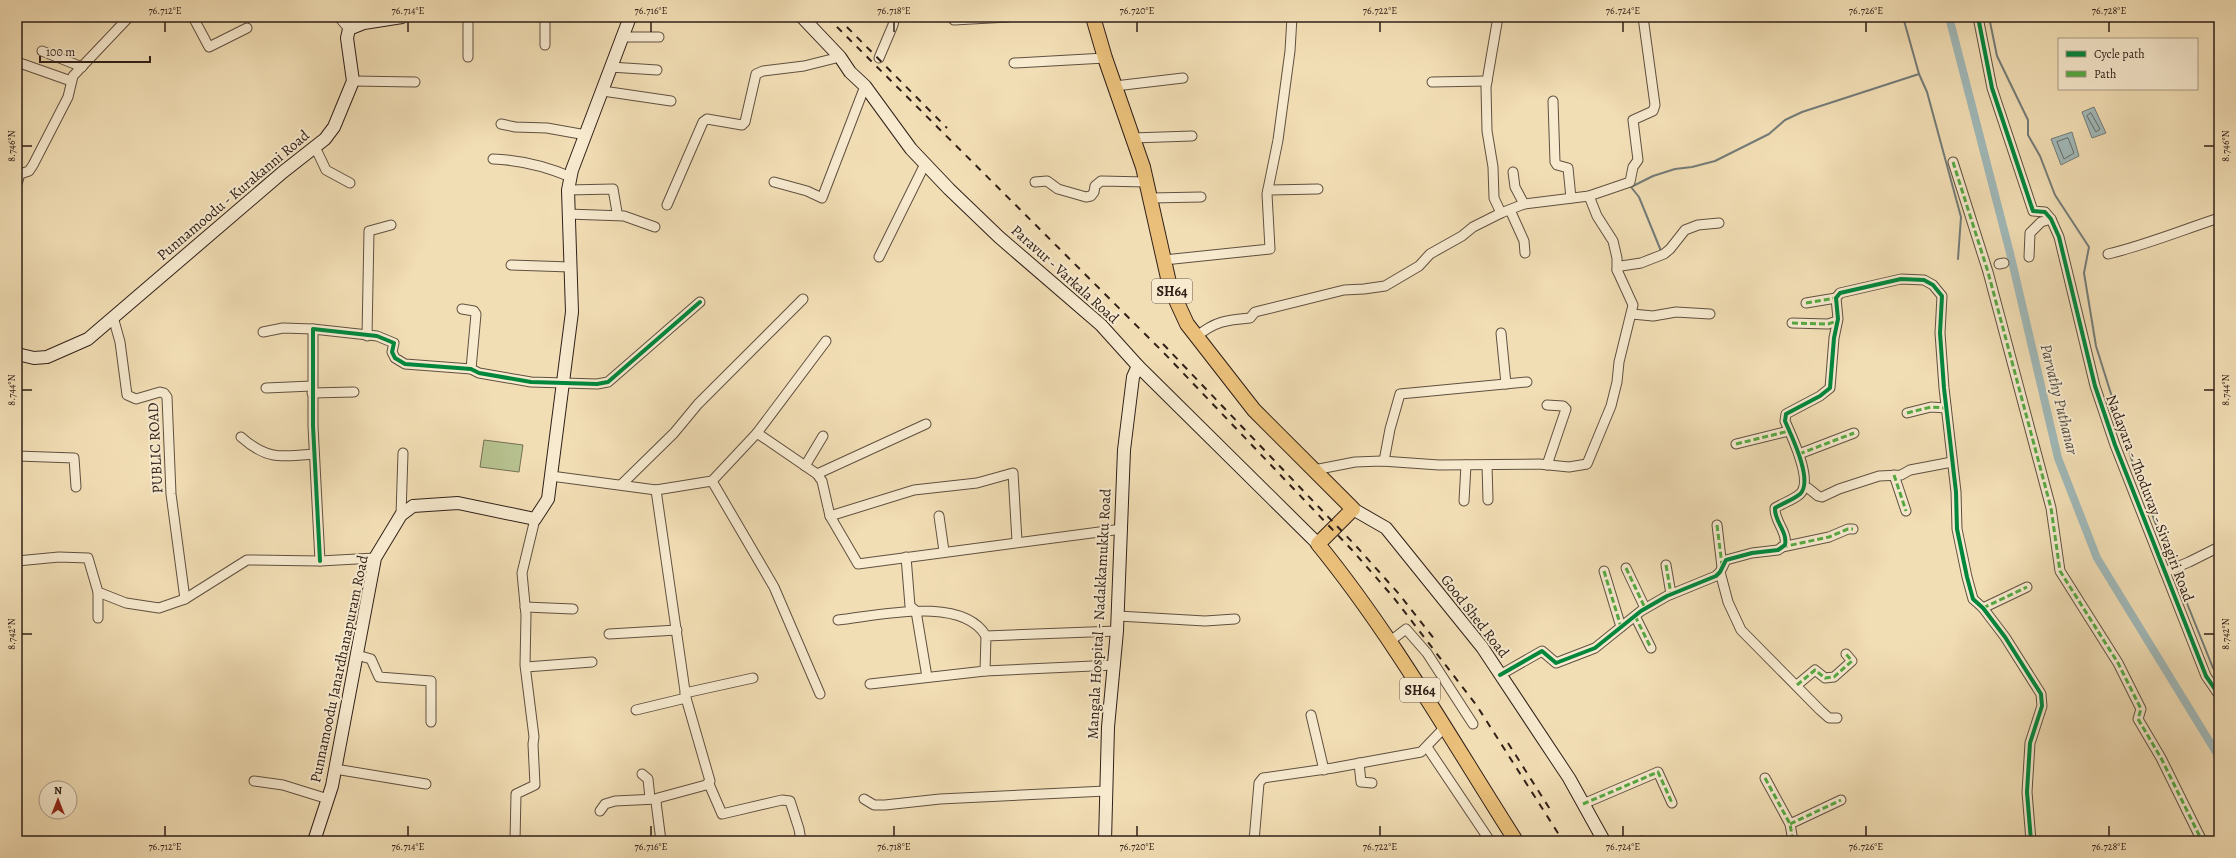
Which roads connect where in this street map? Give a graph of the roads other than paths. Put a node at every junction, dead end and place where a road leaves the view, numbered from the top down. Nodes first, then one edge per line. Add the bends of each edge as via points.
1 (129, 17) edge
2 (193, 17) edge
3 (339, 17) edge
4 (402, 17) edge
5 (468, 17) edge
6 (545, 17) edge
7 (630, 17) edge
8 (802, 17) edge
9 (895, 17) edge
10 (951, 17) edge
11 (1008, 17) edge
12 (1093, 17) edge
13 (1292, 17) edge
14 (1498, 17) edge
15 (1643, 17) edge
16 (1978, 17) edge
17 (247, 28) dead end
18 (349, 29) junction
19 (621, 37) junction
20 (659, 37) dead end
21 (545, 45) dead end
22 (42, 51) dead end
23 (468, 57) dead end
24 (840, 57) junction
25 (879, 58) dead end
26 (1105, 58) junction
27 (17, 62) edge
28 (1014, 63) dead end
29 (82, 67) junction
30 (610, 67) junction
31 (657, 70) dead end
32 (1183, 78) dead end
33 (1487, 80) junction
34 (71, 81) junction
35 (353, 81) junction
36 (415, 82) dead end
37 (1432, 82) dead end
38 (865, 86) junction
39 (1115, 86) junction
40 (603, 91) junction
41 (671, 101) dead end
42 (1554, 101) dead end
43 (501, 124) dead end
44 (586, 135) junction
45 (1192, 136) dead end
46 (1132, 138) junction
47 (315, 147) junction
48 (493, 159) dead end
49 (1953, 162) dead end
50 (925, 164) junction
51 (19, 172) edge
52 (1513, 172) dead end
53 (571, 177) junction
54 (774, 182) dead end
55 (1035, 182) dead end
56 (1146, 182) junction
57 (350, 183) dead end
58 (17, 184) edge
59 (1318, 189) dead end
60 (568, 190) junction
61 (1268, 190) junction
62 (1589, 196) junction
63 (1202, 197) dead end
64 (1151, 198) junction
65 (1571, 198) junction
66 (1524, 204) junction
67 (667, 205) dead end
68 (1510, 210) junction
69 (617, 212) dead end
70 (1500, 213) junction
71 (568, 214) junction
72 (2219, 218) edge
73 (2051, 219) junction
74 (1719, 223) dead end
75 (391, 225) dead end
76 (655, 227) dead end
77 (1525, 253) dead end
78 (2108, 254) dead end
79 (878, 257) dead end
80 (2029, 257) dead end
81 (1164, 260) junction
82 (511, 265) dead end
83 (570, 267) junction
84 (1617, 270) junction
85 (1836, 298) junction
86 (804, 299) dead end
87 (700, 302) dead end
88 (1806, 303) dead end
89 (462, 309) dead end
90 (1632, 314) junction
91 (1710, 314) dead end
92 (113, 317) junction
93 (1837, 321) junction
94 (1792, 323) dead end
95 (313, 329) junction
96 (263, 332) dead end
97 (1501, 333) dead end
98 (367, 336) junction
99 (1196, 337) junction
100 (826, 341) dead end
101 (18, 356) edge
102 (1138, 366) junction
103 (471, 369) junction
104 (1526, 382) dead end
105 (562, 384) junction
106 (1506, 384) junction
107 (266, 388) dead end
108 (312, 389) junction
109 (354, 392) dead end
110 (1546, 405) dead end
111 (1946, 408) junction
112 (1907, 413) dead end
113 (926, 424) dead end
114 (1789, 431) junction
115 (757, 433) junction
116 (1854, 433) dead end
117 (241, 436) dead end
118 (823, 436) dead end
119 (1736, 444) dead end
120 (314, 454) junction
121 (403, 454) dead end
122 (1799, 454) junction
123 (17, 456) edge
124 (1384, 461) junction
125 (1952, 462) junction
126 (1466, 465) junction
127 (1487, 465) junction
128 (1547, 465) junction
129 (805, 466) junction
130 (1314, 470) junction
131 (817, 474) junction
132 (1894, 475) junction
133 (551, 476) junction
134 (712, 481) junction
135 (622, 484) junction
136 (76, 487) dead end
137 (1804, 488) junction
138 (656, 490) junction
139 (1488, 500) dead end
140 (1464, 502) dead end
141 (1353, 509) junction
142 (1906, 511) dead end
143 (401, 515) junction
144 (830, 516) junction
145 (939, 516) dead end
146 (535, 519) junction
147 (1717, 525) dead end
148 (1122, 529) junction
149 (1853, 529) dead end
150 (1017, 541) junction
151 (1318, 544) junction
152 (2219, 547) edge
153 (1782, 548) junction
154 (944, 551) junction
155 (906, 557) junction
156 (375, 558) junction
157 (17, 561) edge
158 (320, 561) junction
159 (1666, 565) dead end
160 (1626, 568) dead end
161 (1721, 570) junction
162 (1604, 571) dead end
163 (2165, 572) junction
164 (2027, 587) dead end
165 (98, 592) junction
166 (1671, 594) junction
167 (185, 599) junction
168 (525, 607) junction
169 (1645, 608) junction
170 (1983, 608) junction
171 (573, 609) dead end
172 (916, 611) junction
173 (1118, 616) junction
174 (1635, 616) junction
175 (98, 618) dead end
176 (1235, 619) dead end
177 (838, 620) dead end
178 (1621, 627) junction
179 (677, 630) junction
180 (1117, 631) junction
181 (609, 634) dead end
182 (986, 636) junction
183 (1389, 642) junction
184 (1652, 648) dead end
185 (1846, 654) dead end
186 (357, 655) junction
187 (592, 662) dead end
188 (1115, 665) junction
189 (526, 668) junction
190 (985, 671) junction
191 (1500, 675) junction
192 (927, 677) junction
193 (753, 678) dead end
194 (870, 684) dead end
195 (1797, 685) junction
196 (820, 694) dead end
197 (2219, 695) edge
198 (685, 696) junction
199 (636, 710) dead end
200 (1311, 715) dead end
201 (1837, 718) dead end
202 (431, 722) dead end
203 (1473, 724) dead end
204 (1445, 727) junction
205 (1427, 747) junction
206 (1359, 763) junction
207 (335, 769) junction
208 (1324, 770) junction
209 (642, 774) dead end
210 (1765, 778) dead end
211 (254, 781) dead end
212 (1372, 783) dead end
213 (426, 784) dead end
214 (709, 784) junction
215 (1106, 791) junction
216 (653, 798) junction
217 (328, 799) junction
218 (864, 799) dead end
219 (1841, 800) dead end
220 (1672, 803) dead end
221 (1583, 804) junction
222 (600, 811) dead end
223 (1790, 824) junction
224 (314, 841) edge
225 (515, 841) edge
226 (660, 841) edge
227 (801, 841) edge
228 (1105, 841) edge
229 (1254, 841) edge
230 (1490, 841) edge
231 (1516, 841) edge
232 (1604, 841) edge
233 (1793, 841) edge
234 (2030, 841) edge
235 (2202, 841) edge

1 - 29 street
2 - 17 street via 209,47
3 - 18 street
4 - 18 main road via 364,23
5 - 23 street
6 - 21 street
7 - 19 main road
8 - 24 main road, Paravur - Varkala Road
9 - 25 street
10 - 11 street via 954,20
12 - 26 main road, SH64
13 - 61 street via 1278,140
14 - 33 street
15 - 62 street via 1656,105 1653,111 1633,120 1638,160 1633,167 1630,182
16 - 73 street via 1992,88 2033,211 2045,212
18 - 35 main road via 347,38
19 - 20 street
19 - 30 main road
22 - 29 street
24 - 38 main road, Paravur - Varkala Road via 850,72
24 - 67 street via 756,74 745,122 742,125 707,119 703,122
26 - 28 street
26 - 39 main road, SH64
27 - 34 street
29 - 34 street
30 - 31 street
30 - 40 main road
32 - 39 street
33 - 37 street
33 - 70 street via 1487,131 1493,167 1494,198
34 - 51 street via 68,97 34,165 29,171
35 - 36 street
35 - 47 main road, Punnamoodu - Kurakanni Road via 334,127
38 - 50 main road, Paravur - Varkala Road
38 - 54 street via 822,198 807,190
39 - 46 main road, SH64
40 - 41 street
40 - 44 main road
42 - 65 street via 1555,162 1568,168
43 - 44 street
44 - 53 main road
45 - 46 street
46 - 56 main road, SH64
47 - 57 street via 326,170
47 - 92 main road, Punnamoodu - Kurakanni Road
48 - 53 street via 531,163
49 - 235 street via 1988,272 2051,508 2060,571 2118,663 2141,709 2138,719 2161,758
50 - 79 street
50 - 102 main road, Paravur - Varkala Road via 999,237 1101,325
51 - 58 street
52 - 66 street via 1515,187
53 - 60 main road
55 - 56 street via 1046,182 1058,189 1086,197 1091,196 1095,186 1101,181
56 - 64 main road, SH64
59 - 61 street
60 - 69 street via 613,189
60 - 71 main road
61 - 81 street via 1270,249
62 - 65 street
62 - 84 street via 1597,216 1616,247
63 - 64 street
64 - 81 main road, SH64
65 - 66 street
66 - 68 street
68 - 70 street
68 - 77 street via 1524,241
70 - 99 street via 1430,254 1419,266 1385,286 1344,290 1255,312 1250,318 1223,320
71 - 76 street via 624,216
71 - 83 main road
72 - 78 street via 2140,246
73 - 80 street via 2041,222 2030,233
73 - 163 street, Nadayara - Thoduvay - Sivagiri Road via 2068,268 2098,393 2123,470
74 - 84 street via 1698,225 1685,230 1664,254 1641,263 1621,266
75 - 98 street via 369,231
81 - 99 main road, SH64 via 1170,287
82 - 83 street
83 - 105 main road via 572,312
84 - 90 street via 1633,305
85 - 88 street
85 - 93 street
85 - 111 street via 1843,292 1901,279 1924,280 1934,285 1942,296 1940,333
86 - 135 street
87 - 105 street via 608,382
89 - 103 street via 474,311 476,314
90 - 91 street
90 - 128 street via 1611,406 1587,464 1568,467
92 - 101 main road, Punnamoodu - Kurakanni Road via 88,339 64,350 43,358
92 - 167 street, PUBLIC ROAD via 120,342 128,396 136,399 160,392 167,397 171,494
93 - 94 street via 1828,324
93 - 114 street via 1830,388 1786,414 1785,421
95 - 96 street via 283,328
95 - 98 street
95 - 108 street
97 - 106 street
98 - 103 street via 377,336 394,343 392,352 395,358 405,364
99 - 130 main road, SH64 via 1254,410
100 - 115 street
102 - 148 main road, Mangala Hospital - Nadakkamukku Road via 1133,377 1124,450
102 - 151 main road, Paravur - Varkala Road
103 - 105 street via 479,373 531,382
104 - 106 street
105 - 133 main road
106 - 124 street via 1400,394
107 - 108 street
108 - 109 street
108 - 120 street
110 - 128 street via 1563,406 1566,409
111 - 112 street via 1931,407
111 - 125 street
113 - 131 street
114 - 119 street
114 - 122 street
115 - 129 street
115 - 134 street
116 - 122 street
117 - 120 street via 251,446 272,456
118 - 129 street
120 - 158 street
121 - 143 street
122 - 137 street
123 - 136 street via 72,457 75,460
124 - 126 street
124 - 130 street via 1355,462
125 - 132 street
125 - 170 street via 1961,550 1973,599
126 - 127 street
126 - 140 street
127 - 128 street
127 - 139 street
129 - 131 street
130 - 141 main road, SH64
131 - 144 street via 822,481
132 - 137 street via 1879,476 1822,497
132 - 142 street
133 - 135 street
133 - 146 main road via 548,499
134 - 138 street
134 - 196 street via 774,587
135 - 138 street
137 - 153 street via 1800,494 1775,508 1774,513 1786,540
138 - 179 street
141 - 151 main road
141 - 191 main road, Good Shed Road via 1386,528 1482,647
143 - 146 main road via 413,506 458,503
143 - 156 main road, Punnamoodu Janardhanapuram Road
144 - 150 street via 914,490 977,483 1013,473
144 - 155 street via 858,564
145 - 154 street
146 - 168 street via 522,573
147 - 161 street
148 - 150 street
148 - 173 main road, Mangala Hospital - Nadakkamukku Road
149 - 153 street via 1829,538
150 - 154 street
151 - 183 main road, SH64 via 1344,575
152 - 163 street
153 - 161 street via 1726,560
154 - 155 street
155 - 172 street via 910,606
156 - 158 street
156 - 186 main road, Punnamoodu Janardhanapuram Road
157 - 165 street via 60,557 88,558
158 - 167 street via 246,560
159 - 166 street
160 - 169 street
161 - 166 street via 1698,584
161 - 195 street via 1728,602 1741,630
162 - 178 street
163 - 197 street, Nadayara - Thoduvay - Sivagiri Road via 2206,676
164 - 170 street
165 - 167 street via 126,603 155,608
165 - 175 street
166 - 169 street
168 - 171 street
168 - 189 street
169 - 174 street
170 - 234 street via 2041,694 2042,706 2030,750 2027,792
172 - 177 street
172 - 182 street via 928,610 959,616 980,627
172 - 192 street
173 - 176 street via 1205,622
173 - 180 main road, Mangala Hospital - Nadakkamukku Road
174 - 178 street
174 - 184 street
178 - 191 street via 1594,648 1556,663 1542,651
179 - 181 street
179 - 198 street
180 - 182 street
180 - 188 main road, Mangala Hospital - Nadakkamukku Road
182 - 190 street
183 - 203 street via 1406,629 1427,653
183 - 204 main road, SH64
185 - 195 street via 1852,661 1834,676 1825,678 1815,670
186 - 202 street via 371,659 379,677 431,681
186 - 207 main road, Punnamoodu Janardhanapuram Road
187 - 189 street
188 - 190 street
188 - 215 main road, Mangala Hospital - Nadakkamukku Road via 1108,727
189 - 225 street via 534,737 535,785 516,794
190 - 192 street
191 - 221 main road, Good Shed Road via 1569,778
192 - 194 street
193 - 198 street
195 - 201 street via 1826,716
198 - 199 street
198 - 214 street via 708,771
200 - 208 street
204 - 205 street
204 - 231 main road, SH64
205 - 206 street via 1421,752
205 - 230 street
206 - 208 street
206 - 212 street via 1361,782
207 - 213 street
207 - 217 main road, Punnamoodu Janardhanapuram Road
208 - 229 street via 1264,777 1260,780
209 - 216 street via 648,779
210 - 223 street
211 - 217 street via 283,785
214 - 216 street
214 - 227 street via 722,814 782,800 790,801
215 - 218 street via 940,799 886,805 874,805
215 - 228 main road, Mangala Hospital - Nadakkamukku Road
216 - 222 street via 609,802
216 - 226 street via 656,802
217 - 224 main road, Punnamoodu Janardhanapuram Road
219 - 223 street
220 - 221 street via 1658,772
221 - 232 main road, Good Shed Road
223 - 233 street

